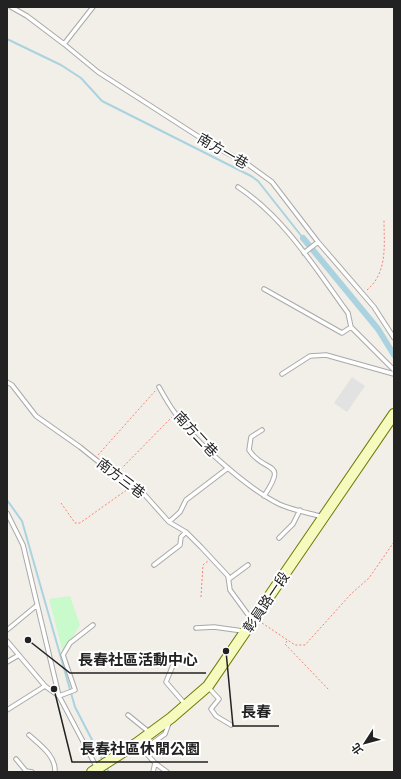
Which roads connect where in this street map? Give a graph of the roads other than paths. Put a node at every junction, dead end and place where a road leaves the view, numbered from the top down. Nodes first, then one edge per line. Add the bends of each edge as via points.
1 (11, 7) edge
2 (92, 7) edge
3 (64, 44) junction
4 (238, 186) dead end
5 (318, 242) junction
6 (304, 253) junction
7 (264, 289) dead end
8 (352, 327) junction
9 (394, 338) edge
10 (394, 370) edge
11 (282, 374) dead end
12 (394, 374) edge
13 (7, 382) edge
14 (159, 387) road end
15 (394, 414) edge
16 (262, 430) dead end
17 (228, 468) junction
18 (264, 496) junction
19 (300, 510) junction
20 (7, 513) edge
21 (324, 517) junction
22 (169, 522) junction
23 (186, 532) junction
24 (279, 538) dead end
25 (154, 565) dead end
26 (248, 566) dead end
27 (229, 579) junction
28 (36, 606) junction
29 (254, 619) junction
30 (93, 625) dead end
31 (196, 628) dead end
32 (7, 630) edge
33 (246, 631) junction
34 (7, 641) edge
35 (19, 655) junction
36 (176, 658) dead end
37 (7, 662) edge
38 (45, 686) junction
39 (208, 686) junction
40 (59, 696) junction
41 (186, 706) junction
42 (7, 710) edge
43 (128, 715) dead end
44 (171, 718) junction
45 (231, 725) dead end
46 (150, 733) junction
47 (29, 735) dead end
48 (16, 759) dead end
49 (155, 763) junction
50 (100, 767) edge
51 (32, 772) edge
52 (54, 772) edge
53 (154, 772) edge
54 (167, 772) edge

1 - 3 lane, 南方一巷
2 - 3 lane
3 - 5 lane, 南方一巷 via 98,72 210,144 246,163 272,182
4 - 6 lane, 南方一巷 via 264,206 288,231
5 - 6 lane
5 - 9 lane, 南方一巷 via 374,307
6 - 8 lane, 南方一巷 via 348,313
7 - 8 lane via 342,333
8 - 10 lane, 南方一巷
11 - 12 lane via 310,356 326,355
13 - 22 lane, 南方三巷 via 36,416 115,475 133,485
14 - 17 lane, 南方二巷 via 175,414
15 - 21 main road, 彰員路一段
16 - 18 lane via 251,437 249,450 275,473 275,478
17 - 18 lane, 南方二巷
17 - 22 lane via 186,500 180,512
18 - 19 lane, 南方二巷 via 281,505
19 - 21 lane, 南方二巷
19 - 24 lane via 293,524
20 - 28 lane via 23,545
21 - 29 main road, 彰員路一段
22 - 23 lane, 南方三巷
23 - 25 lane via 181,537 180,544
23 - 27 lane, 南方三巷
26 - 27 lane
27 - 29 lane, 南方三巷 via 230,590
28 - 32 lane
28 - 40 lane
29 - 33 main road, 彰員路一段
30 - 40 lane via 70,643 64,655 75,690
31 - 33 lane via 214,627
33 - 39 main road, 彰員路一段
34 - 35 lane
35 - 37 lane
35 - 38 lane
36 - 41 lane via 166,682
38 - 40 lane
38 - 42 lane
39 - 41 main road, 彰員路一段
39 - 45 lane via 219,699 211,709 216,716
40 - 50 lane
41 - 44 main road, 彰員路一段
43 - 46 lane
44 - 46 main road, 彰員路一段
44 - 49 lane via 165,734 143,750
46 - 50 main road, 彰員路一段
47 - 52 lane via 48,753 55,766
48 - 51 lane via 26,771
49 - 53 lane
49 - 54 lane

